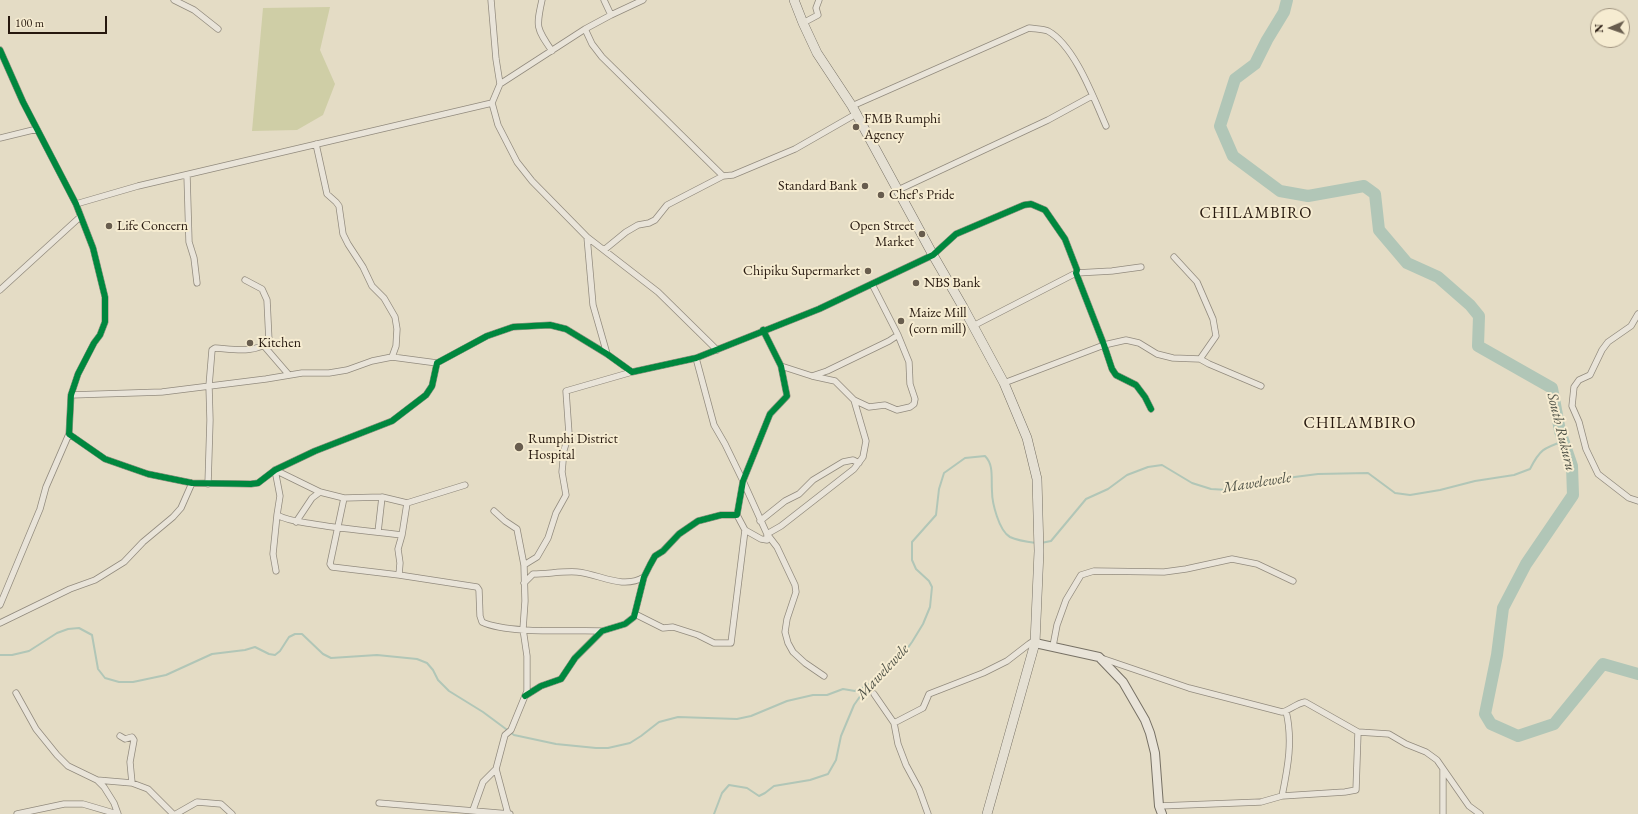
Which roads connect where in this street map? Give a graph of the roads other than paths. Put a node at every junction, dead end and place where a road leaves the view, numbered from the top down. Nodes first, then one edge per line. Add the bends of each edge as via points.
1 (174, 0) edge
2 (491, 0) edge
3 (542, 0) edge
4 (604, 0) edge
5 (643, 0) edge
6 (794, 0) edge
7 (819, 0) edge
8 (611, 15) junction
9 (802, 23) junction
10 (585, 29) junction
11 (218, 30) dead end
12 (0, 50) edge
13 (552, 51) junction
14 (500, 84) junction
15 (1092, 96) junction
16 (492, 103) junction
17 (854, 110) junction
18 (1106, 126) dead end
19 (37, 129) junction
20 (0, 138) edge
21 (316, 144) junction
22 (187, 175) junction
23 (723, 176) junction
24 (898, 190) junction
25 (76, 204) junction
26 (80, 217) junction
27 (587, 237) junction
28 (604, 250) junction
29 (933, 255) junction
30 (1174, 257) dead end
31 (1141, 267) dead end
32 (1076, 273) junction
33 (245, 280) dead end
34 (197, 283) dead end
35 (872, 284) junction
36 (1, 286) edge
37 (1638, 314) edge
38 (973, 326) junction
39 (763, 330) junction
40 (898, 335) junction
41 (1104, 345) junction
42 (264, 346) junction
43 (717, 350) junction
44 (607, 354) junction
45 (392, 357) junction
46 (696, 358) junction
47 (1200, 358) junction
48 (437, 363) junction
49 (781, 366) junction
50 (632, 372) junction
51 (289, 375) junction
52 (812, 376) junction
53 (1004, 384) junction
54 (209, 386) junction
55 (1261, 386) dead end
56 (71, 395) junction
57 (854, 400) junction
58 (1151, 409) dead end
59 (69, 434) junction
60 (859, 463) junction
61 (275, 470) junction
62 (743, 481) junction
63 (192, 482) junction
64 (208, 484) junction
65 (466, 485) dead end
66 (320, 492) junction
67 (344, 498) junction
68 (382, 498) junction
69 (1638, 501) edge
70 (407, 503) junction
71 (494, 511) dead end
72 (277, 515) junction
73 (737, 515) junction
74 (760, 520) junction
75 (296, 522) junction
76 (337, 528) junction
77 (745, 530) junction
78 (378, 532) junction
79 (767, 534) junction
80 (402, 535) junction
81 (524, 565) junction
82 (276, 571) dead end
83 (399, 575) junction
84 (644, 577) junction
85 (1293, 581) dead end
86 (524, 583) junction
87 (0, 605) edge
88 (635, 614) junction
89 (0, 623) edge
90 (523, 629) junction
91 (602, 631) junction
92 (1035, 643) junction
93 (1053, 646) junction
94 (1099, 657) junction
95 (824, 676) dead end
96 (16, 693) dead end
97 (874, 694) dead end
98 (525, 696) junction
99 (1286, 711) junction
100 (894, 723) junction
101 (1358, 732) junction
102 (120, 736) dead end
103 (496, 769) junction
104 (1444, 770) junction
105 (97, 780) junction
106 (132, 783) junction
107 (1282, 796) junction
108 (379, 802) dead end
109 (473, 810) junction
110 (1160, 810) edge
111 (16, 814) edge
112 (117, 814) edge
113 (174, 814) edge
114 (232, 814) edge
115 (509, 814) edge
116 (928, 814) edge
117 (987, 814) edge
118 (1443, 814) edge
119 (1480, 814) edge

1 - 11 street via 194,10
2 - 14 street
3 - 13 street via 538,30
4 - 8 street
5 - 8 street
6 - 9 main road
7 - 9 street via 816,8 818,16
8 - 10 street
9 - 17 main road via 817,54
10 - 13 street
10 - 23 street via 602,57
12 - 19 street
13 - 14 street
14 - 16 street
15 - 17 street via 1072,56 1059,40 1047,31 1029,28
15 - 18 street
15 - 24 street via 1048,120
16 - 21 street
16 - 27 street via 498,125 517,162
17 - 23 street via 795,148 733,175
17 - 24 main road
19 - 20 street
19 - 25 street
21 - 22 street
21 - 45 street via 327,194 339,206 343,234 364,267 372,286 384,298 395,317 397,335
22 - 25 street
22 - 34 street via 189,242
23 - 28 street via 667,206 655,220 626,232
24 - 29 main road
25 - 26 street
26 - 36 street
26 - 56 street via 93,248 105,297 105,322 78,374
27 - 28 street
27 - 44 street via 593,305
28 - 43 street via 658,292
29 - 32 street via 956,234 1031,204 1045,210 1064,240 1078,270
29 - 35 street
29 - 38 main road
30 - 47 street via 1197,282 1213,319 1216,336
31 - 32 street
32 - 38 street
32 - 41 street
33 - 42 street via 262,289 267,300 269,341
35 - 39 street via 819,309
35 - 40 street
37 - 69 street via 1631,326 1608,342 1590,375 1576,384 1572,406 1586,449 1598,474 1629,498
38 - 53 main road
39 - 43 street
39 - 49 street
40 - 52 street
40 - 57 street via 909,362 914,404 897,410 886,405 874,408 865,406
41 - 47 street via 1126,340 1139,342 1157,354 1173,358
41 - 53 street
41 - 58 street via 1116,376 1136,385
42 - 51 street
42 - 54 street via 253,349 212,350
43 - 46 street
44 - 48 street via 566,329 550,325 513,327 487,336
44 - 50 street
45 - 48 street
45 - 51 street via 372,360 347,370
46 - 50 street
46 - 62 street via 714,425
47 - 55 street
48 - 61 street via 432,386 426,395 392,421 315,451
49 - 52 street
49 - 62 street via 787,396 770,414
50 - 81 street via 566,391 569,434 564,450 562,472 566,495 537,557
51 - 54 street
52 - 57 street via 835,381
53 - 92 main road via 1027,438 1037,479 1039,551
54 - 56 street via 162,392
54 - 64 street
56 - 59 street
57 - 60 street via 866,441
59 - 63 street via 112,462 148,474
59 - 87 street
60 - 74 street via 853,460 843,462
60 - 79 street via 781,526
61 - 64 street via 258,483
61 - 66 street
61 - 72 street via 280,496
62 - 73 street
62 - 74 street
63 - 64 street
63 - 89 street via 181,508 124,562 95,580 70,589
65 - 70 street
66 - 67 street
66 - 75 street via 312,498
67 - 68 street
67 - 76 street
68 - 70 street
68 - 78 street
70 - 80 street
71 - 81 street via 517,529
72 - 75 street
72 - 82 street via 273,554
73 - 77 street
73 - 84 street via 721,515 698,521 655,556
74 - 79 street
75 - 76 street
76 - 78 street
76 - 83 street via 330,564 332,567
77 - 79 street via 767,540
77 - 88 street via 731,643 714,643 673,627 663,628
78 - 80 street
79 - 95 street via 777,547 795,585 796,592 785,632 788,643 793,652
80 - 83 street via 398,550
81 - 86 street
83 - 90 street via 477,587 482,622
84 - 86 street via 636,582 622,583 577,572 533,574
84 - 88 street
85 - 93 street via 1257,564 1232,559 1164,572 1094,570 1081,575 1066,600
86 - 90 street
88 - 91 street via 625,624
90 - 91 street
90 - 98 street via 528,670
91 - 98 street via 575,658 561,679 541,686
92 - 93 street
92 - 100 street via 1029,644 1007,661 983,673 929,694 923,708
92 - 117 main road
93 - 94 street
94 - 99 street via 1188,688
94 - 110 street via 1123,682 1145,720 1155,753
96 - 105 street via 36,729 57,755 68,766
97 - 100 street
98 - 103 street via 511,730 505,734
99 - 101 street via 1305,702
99 - 107 street via 1290,728 1289,762
100 - 116 street via 898,744 906,765 920,789
101 - 104 street via 1390,734 1426,752 1437,760
101 - 107 street via 1356,790
102 - 106 street via 125,739 132,737 134,740 130,762
103 - 109 street via 483,782
103 - 115 street
104 - 118 street
104 - 119 street via 1469,806
105 - 106 street
105 - 112 street via 114,803
106 - 113 street via 148,789
107 - 110 street via 1261,802
108 - 109 street
109 - 115 street
111 - 112 street via 64,804 83,804
113 - 114 street via 196,802 222,804

